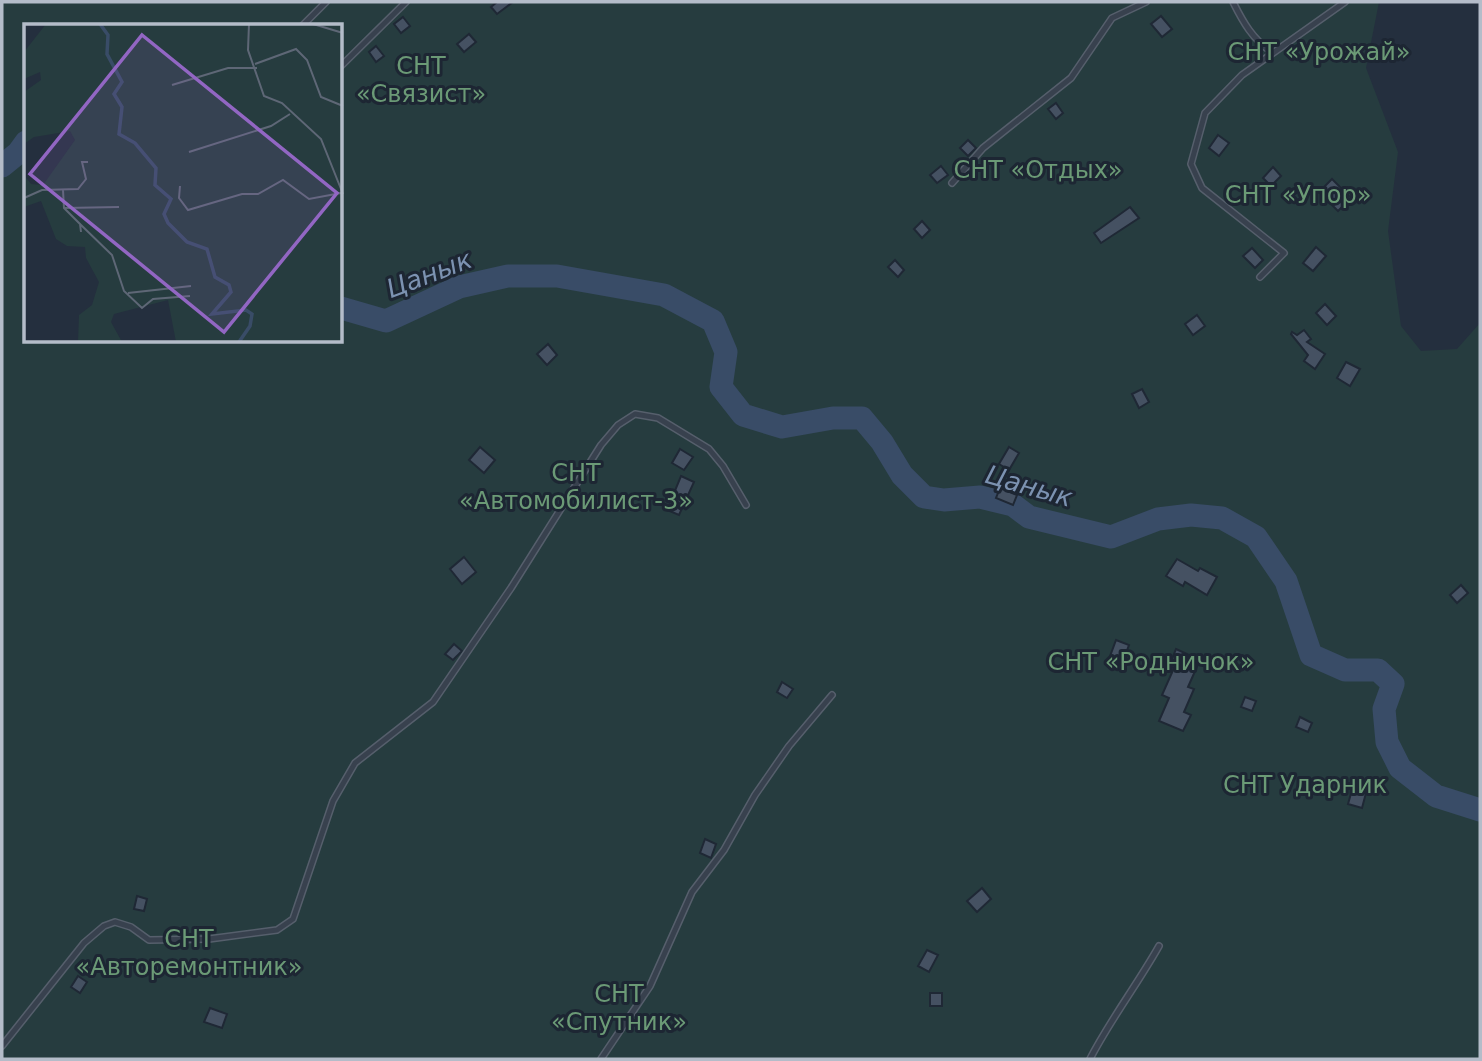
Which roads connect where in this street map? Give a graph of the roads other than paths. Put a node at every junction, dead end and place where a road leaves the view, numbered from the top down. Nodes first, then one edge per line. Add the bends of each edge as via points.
1 (326, 2) edge
2 (406, 2) edge
3 (1146, 2) edge
4 (1233, 2) edge
5 (1345, 2) edge
6 (304, 24) edge
7 (1272, 52) junction
8 (343, 64) edge
9 (952, 183) dead end
10 (1260, 277) dead end
11 (746, 505) dead end
12 (832, 695) dead end
13 (1159, 946) dead end
14 (2, 1046) edge
15 (601, 1059) edge
16 (1090, 1059) edge

1 - 6 lane
2 - 8 lane
3 - 9 lane via 1112,18 1071,78 983,148
4 - 7 lane via 1245,25
5 - 7 lane
7 - 10 lane via 1205,113 1191,164 1202,188 1283,253
11 - 14 lane via 709,449 658,418 635,414 618,425 433,702 355,763 333,801 293,919 277,930 209,939 149,940 115,922 104,926 84,943
12 - 15 lane via 789,746 692,892 650,986
13 - 16 lane

